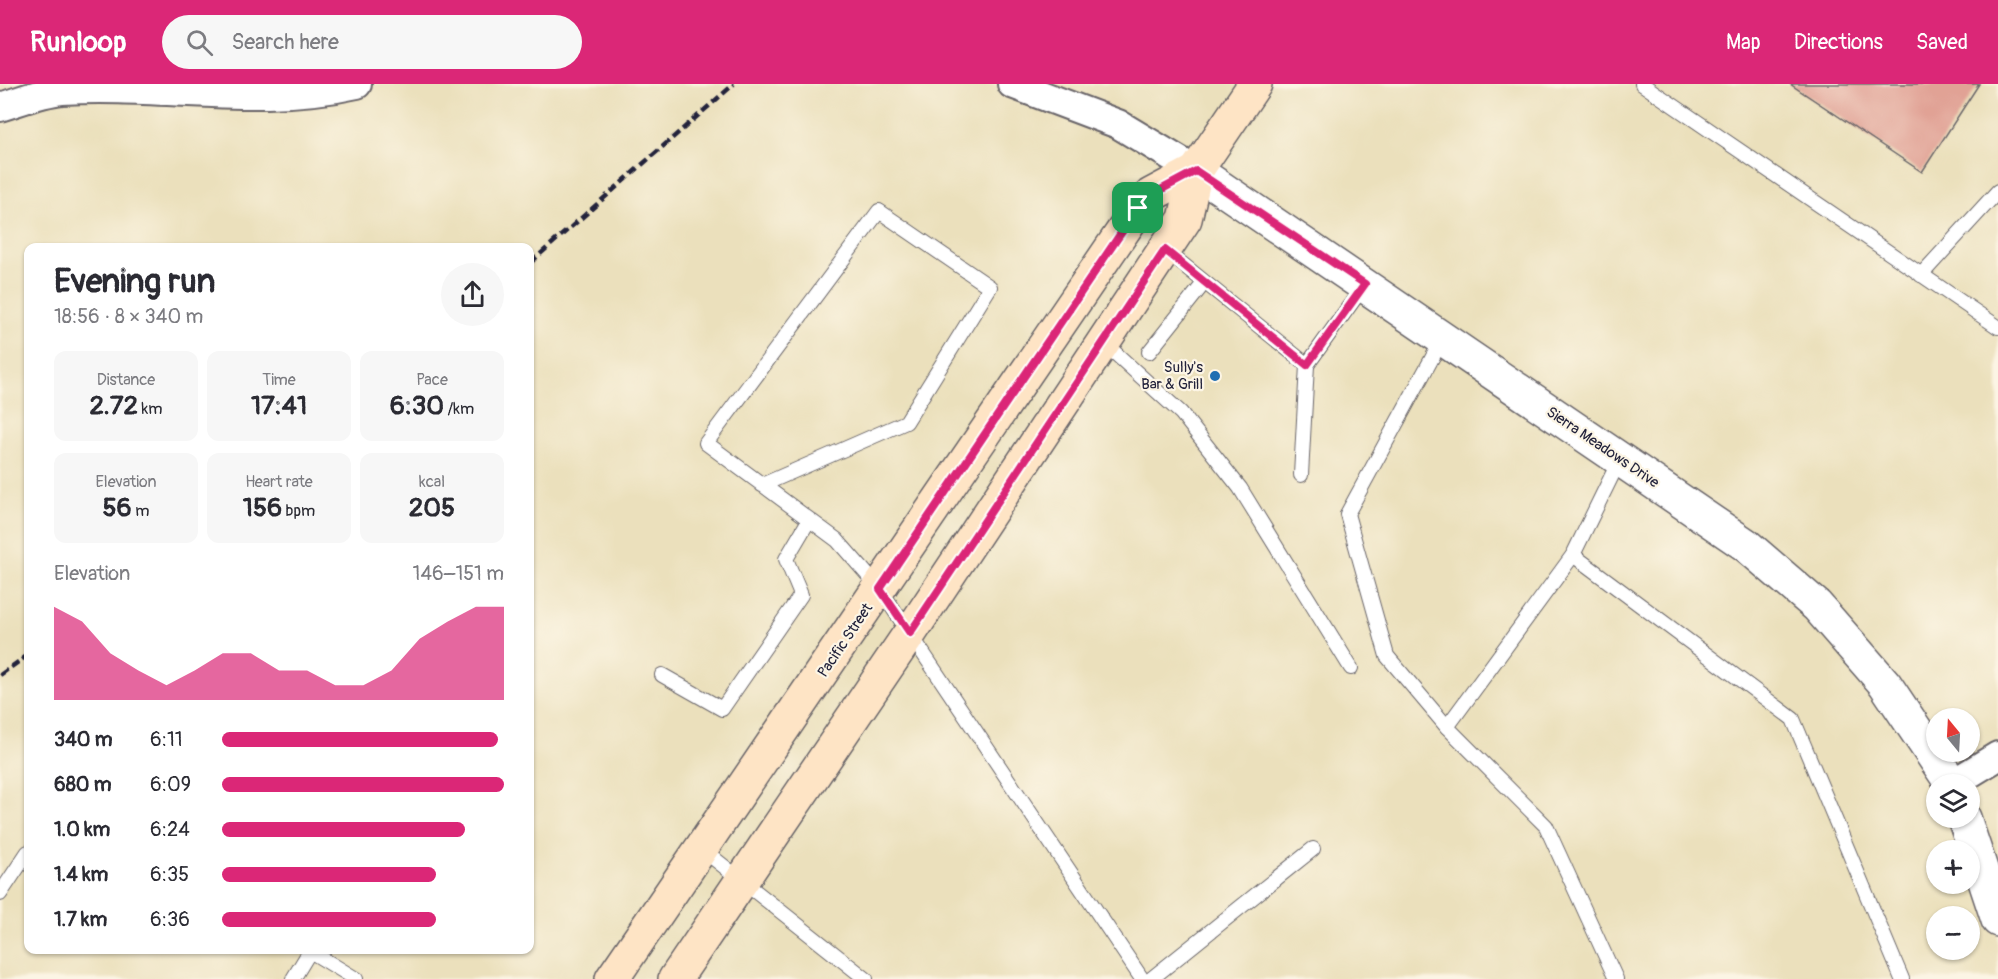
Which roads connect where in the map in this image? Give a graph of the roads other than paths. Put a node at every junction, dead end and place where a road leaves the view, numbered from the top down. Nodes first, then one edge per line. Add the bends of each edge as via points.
1 (357, 84) edge
2 (1012, 84) edge
3 (1255, 84) edge
4 (1642, 84) edge
5 (0, 107) edge
6 (1196, 171) junction
7 (1998, 191) edge
8 (1165, 250) junction
9 (1921, 275) junction
10 (1204, 283) junction
11 (1365, 284) junction
12 (1998, 327) edge
13 (1443, 338) junction
14 (1103, 342) junction
15 (1149, 352) dead end
16 (1307, 365) junction
17 (1620, 459) junction
18 (1301, 475) dead end
19 (762, 484) junction
20 (809, 520) junction
21 (1573, 555) junction
22 (880, 589) junction
23 (910, 633) junction
24 (1351, 668) dead end
25 (662, 675) dead end
26 (1447, 727) junction
27 (1998, 756) edge
28 (1945, 774) edge
29 (1968, 774) edge
30 (1967, 828) edge
31 (702, 849) junction
32 (1313, 849) dead end
33 (24, 858) edge
34 (742, 881) junction
35 (0, 894) edge
36 (1998, 920) edge
37 (308, 954) edge
38 (315, 954) edge
39 (293, 979) edge
40 (356, 979) edge
41 (612, 979) edge
42 (675, 979) edge
43 (866, 979) edge
44 (1143, 979) edge
45 (1151, 979) edge
46 (1616, 979) edge
47 (1902, 979) edge

1 - 5 street via 332,90 228,94 139,87 60,90
2 - 6 street via 1118,124
3 - 6 main road, Pacific Street
4 - 9 lane
6 - 8 main road, Pacific Street via 1185,219
6 - 11 street, Sierra Meadows Drive
6 - 22 main road, Pacific Street via 1151,195 1138,208
7 - 9 lane
8 - 10 lane
8 - 14 main road, Pacific Street
9 - 12 lane
10 - 15 lane
10 - 16 lane
11 - 13 street, Sierra Meadows Drive
11 - 16 lane
13 - 17 street, Sierra Meadows Drive
13 - 26 lane via 1347,514 1387,656
14 - 23 main road, Pacific Street
14 - 24 lane via 1180,413 1240,488
16 - 18 lane
17 - 21 lane
17 - 28 street, Sierra Meadows Drive via 1746,545 1817,606 1885,684
19 - 19 lane via 706,443 879,211 990,288 906,422
19 - 20 lane
20 - 22 lane via 837,540
20 - 25 lane via 786,559 801,595 722,709
21 - 26 lane
21 - 47 lane via 1793,719
22 - 23 lane
22 - 31 main road, Pacific Street
23 - 34 main road, Pacific Street
23 - 44 lane
26 - 46 lane via 1546,826
27 - 29 street
30 - 36 street
31 - 34 lane
31 - 41 main road, Pacific Street
32 - 45 lane
33 - 35 lane
34 - 42 main road, Pacific Street
34 - 43 lane
37 - 39 lane
38 - 40 lane

